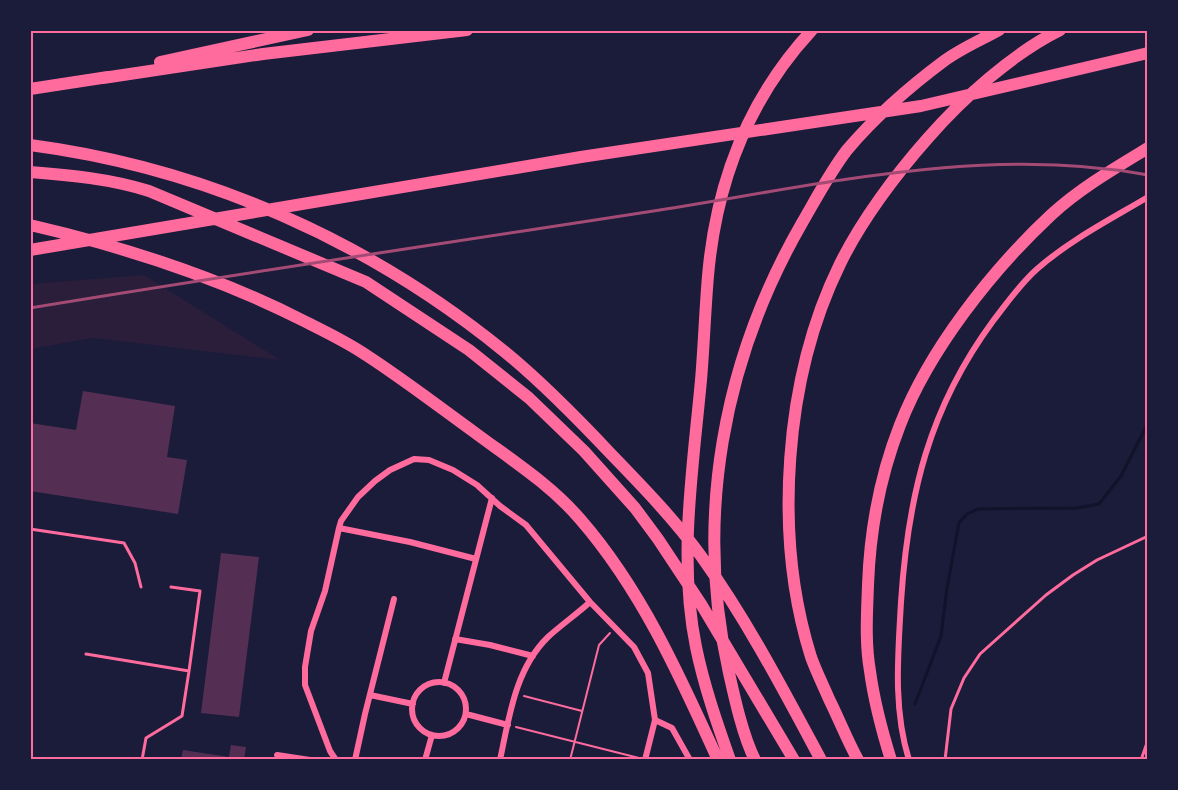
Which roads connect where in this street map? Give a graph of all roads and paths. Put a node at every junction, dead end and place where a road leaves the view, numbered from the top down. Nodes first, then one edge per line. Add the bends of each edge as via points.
1 (308, 30) edge
2 (466, 30) edge
3 (812, 30) edge
4 (999, 30) edge
5 (1060, 30) edge
6 (1148, 53) edge
7 (103, 78) junction
8 (30, 90) edge
9 (30, 145) edge
10 (1148, 148) edge
11 (30, 172) edge
12 (1148, 197) edge
13 (30, 225) edge
14 (30, 250) edge
15 (492, 498) junction
16 (339, 528) junction
17 (30, 529) edge
18 (1148, 536) edge
19 (476, 559) junction
20 (141, 586) dead end
21 (171, 587) dead end
22 (394, 599) dead end
23 (590, 602) junction
24 (616, 629) junction
25 (455, 639) junction
26 (86, 654) dead end
27 (532, 656) junction
28 (189, 671) junction
29 (444, 683) junction
30 (516, 694) junction
31 (370, 695) junction
32 (413, 704) junction
33 (582, 711) junction
34 (466, 714) junction
35 (655, 720) junction
36 (508, 725) junction
37 (432, 735) junction
38 (1148, 741) edge
39 (574, 742) junction
40 (277, 755) dead end
41 (142, 760) edge
42 (310, 760) edge
43 (336, 760) edge
44 (355, 760) edge
45 (425, 760) edge
46 (500, 760) edge
47 (570, 760) edge
48 (645, 760) edge
49 (690, 760) edge
50 (718, 760) edge
51 (730, 760) edge
52 (755, 760) edge
53 (794, 760) edge
54 (821, 760) edge
55 (858, 760) edge
56 (891, 760) edge
57 (909, 760) edge
58 (945, 760) edge
59 (1141, 760) edge

1 - 7 highway
2 - 7 highway
3 - 51 highway via 772,79 740,139 719,205 708,274 690,489 691,610 705,685
4 - 52 highway via 945,60 875,119 847,150 793,238 764,295 739,365 721,450 715,561 726,659
5 - 55 highway via 1026,50 947,116 892,181 840,264 811,337 795,417 788,495 792,555 798,606 812,659
6 - 14 highway via 921,106
7 - 8 highway
9 - 54 highway via 163,172 238,197 365,256 478,330 587,428 681,530 719,583
10 - 56 highway via 1052,214 986,285 947,338 900,425 872,532 867,611 869,670
11 - 53 highway via 127,184 149,191 366,282 469,350 564,431 610,479 658,539
12 - 57 street via 1064,249 1020,286 984,333 943,404 915,487 902,583 898,698 902,739
13 - 50 highway via 169,264 285,312 365,354 550,489 580,518 630,586
15 - 16 street via 453,470 429,460 414,459 375,481 358,497
15 - 19 street
15 - 23 street via 526,525
16 - 19 street
16 - 43 street via 325,591 311,631 305,676 311,704
17 - 20 lane via 124,543
18 - 58 lane via 1073,575 980,654 951,709
19 - 25 street
21 - 28 lane via 200,591
22 - 31 street
23 - 24 street
23 - 27 street
24 - 33 path via 599,645
24 - 35 street via 634,647 648,673
25 - 27 street
25 - 29 street
26 - 28 lane
27 - 30 street
28 - 41 lane via 182,716 146,738
29 - 32 street via 421,690
29 - 34 street via 464,698
30 - 33 path
30 - 36 street
31 - 32 street
31 - 44 street
32 - 37 street via 419,726
33 - 39 path
34 - 36 street
34 - 37 street via 463,723 449,734
35 - 48 street
35 - 49 street via 672,728
36 - 39 path
36 - 46 street
37 - 45 street
38 - 59 lane
39 - 47 path
39 - 48 path
40 - 42 street

